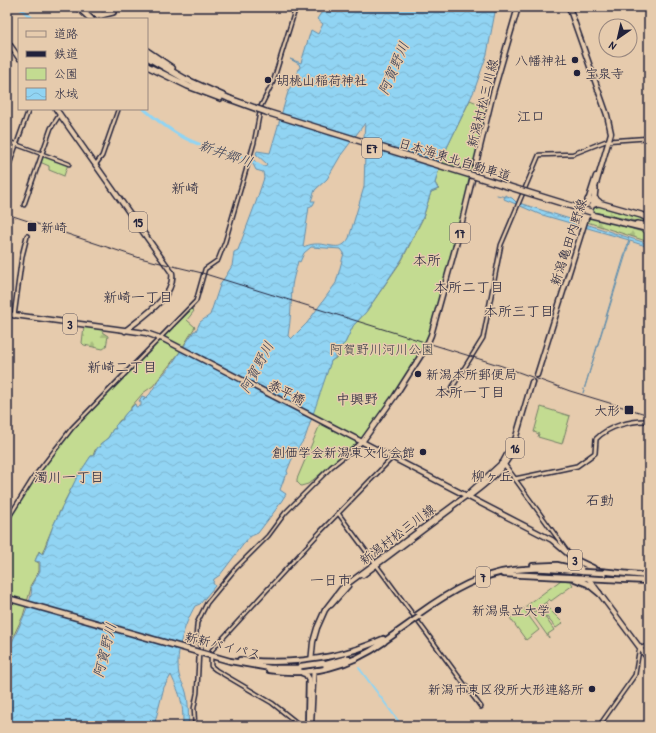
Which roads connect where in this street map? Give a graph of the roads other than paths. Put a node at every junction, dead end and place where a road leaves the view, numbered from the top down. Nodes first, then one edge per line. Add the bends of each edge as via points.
1 (77, 7) edge
2 (82, 7) edge
3 (86, 7) edge
4 (94, 7) edge
5 (296, 7) edge
6 (518, 7) edge
7 (569, 7) edge
8 (113, 12) dead end
9 (85, 18) edge
10 (90, 18) edge
11 (98, 18) edge
12 (7, 41) edge
13 (148, 52) edge
14 (18, 57) edge
15 (148, 58) edge
16 (148, 61) edge
17 (148, 66) edge
18 (222, 98) junction
19 (29, 110) edge
20 (57, 110) edge
21 (118, 110) edge
22 (60, 114) junction
23 (649, 138) edge
24 (7, 141) edge
25 (608, 141) junction
26 (16, 144) junction
27 (41, 154) junction
28 (69, 164) dead end
29 (96, 164) junction
30 (7, 171) edge
31 (595, 189) junction
32 (590, 200) junction
33 (599, 203) junction
34 (24, 205) dead end
35 (649, 215) edge
36 (587, 218) junction
37 (602, 218) junction
38 (649, 219) edge
39 (649, 227) edge
40 (649, 233) edge
41 (28, 236) dead end
42 (7, 314) edge
43 (14, 316) junction
44 (125, 331) junction
45 (162, 339) junction
46 (536, 375) tunnel mouth
47 (533, 382) tunnel mouth
48 (450, 391) dead end
49 (649, 421) edge
50 (360, 441) junction
51 (392, 458) junction
52 (504, 464) junction
53 (515, 479) junction
54 (467, 496) junction
55 (338, 513) junction
56 (7, 520) edge
57 (569, 554) junction
58 (574, 559) junction
59 (376, 564) junction
60 (558, 571) junction
61 (584, 573) junction
62 (603, 573) junction
63 (502, 574) junction
64 (491, 575) junction
65 (571, 578) junction
66 (649, 578) edge
67 (616, 580) junction
68 (595, 587) junction
69 (599, 593) junction
70 (7, 596) edge
71 (418, 616) junction
72 (384, 640) junction
73 (649, 645) edge
74 (193, 648) junction
75 (201, 648) dead end
76 (641, 648) junction
77 (212, 650) dead end
78 (199, 654) dead end
79 (211, 657) dead end
80 (238, 660) junction
81 (312, 660) junction
82 (649, 660) edge
83 (230, 661) junction
84 (301, 667) junction
85 (330, 668) junction
86 (312, 672) junction
87 (295, 673) junction
88 (312, 692) junction
89 (482, 706) dead end
90 (195, 726) edge
91 (301, 726) edge
92 (309, 726) edge
93 (599, 726) edge

1 - 9 highway
1 - 10 highway
2 - 11 highway
3 - 11 highway
4 - 8 highway via 101,15
5 - 45 street via 273,82 261,106 254,142 218,260 205,269 194,305
6 - 50 main road, 新潟村松三川線 / 17 via 493,93 458,238 426,349 395,396
7 - 25 main road, 新潟亀田内野線 via 607,115 611,133
12 - 14 main road
13 - 18 highway via 184,77
15 - 18 highway, 日本海東北自動車道 / E7
16 - 18 highway, 日本海東北自動車道 / E7 via 185,82
17 - 18 highway via 188,86
18 - 36 highway, 日本海東北自動車道 / E7, bridge
19 - 26 street
20 - 22 main road, 15
21 - 29 street via 102,156
22 - 27 street via 53,123
22 - 29 main road, 15
23 - 25 street
24 - 26 street
25 - 31 main road, 新潟亀田内野線
25 - 32 main road, 新潟亀田内野線
25 - 48 street via 573,154 539,155 501,245 483,338
26 - 27 street
26 - 30 street
27 - 28 street
27 - 34 street
29 - 44 main road, 15 via 172,273 173,279 168,294
31 - 32 main road, 新潟亀田内野線
31 - 33 highway via 594,198
32 - 33 highway
32 - 36 main road, 新潟亀田内野線
33 - 35 highway
33 - 36 highway via 592,205
33 - 38 highway
36 - 37 highway, 日本海東北自動車道 / E7
36 - 39 highway, 日本海東北自動車道 / E7
36 - 46 main road, 新潟亀田内野線 via 580,233
37 - 39 highway, 日本海東北自動車道 / E7
37 - 40 highway
41 - 43 main road via 21,262
42 - 43 main road, 3
43 - 44 main road, 3
44 - 45 main road, 3 via 146,333
45 - 50 main road, 泰平橋 / 3
45 - 56 street via 59,443
47 - 52 main road, 16 via 515,440
49 - 53 main road via 626,424 603,433 596,440 593,456 577,466
50 - 51 main road, 3
50 - 75 street via 285,513 268,536 236,568 207,603 197,623 196,636
51 - 54 main road, 3
51 - 55 street
52 - 53 main road
52 - 54 main road, 16
53 - 57 street
54 - 57 main road, 3 via 552,540
54 - 59 main road, 新潟村松三川線
55 - 59 street
55 - 77 street
57 - 58 main road, 3
58 - 61 main road, 3
58 - 62 highway
59 - 81 main road, 新潟村松三川線 via 342,588 333,598 317,628
59 - 89 street
60 - 61 highway, 新新バイパス / 7
60 - 63 highway, 新新バイパス / 7
60 - 64 highway, 新新バイパス / 7 via 525,568
61 - 62 highway, 7, bridge
61 - 64 highway via 547,565 510,569
61 - 65 highway
61 - 67 highway
61 - 68 main road, 3
62 - 66 highway, 7
63 - 65 highway
63 - 71 highway, 新新バイパス / 7 via 464,587
64 - 71 highway, 新新バイパス / 7 via 454,590
65 - 69 highway via 584,582
66 - 67 highway
67 - 68 highway via 598,580
68 - 69 main road, 3
69 - 76 main road, 3
70 - 74 highway, 新新バイパス / 7
71 - 72 highway, 新新バイパス / 7, bridge
72 - 81 highway via 345,654
72 - 84 highway, 新新バイパス / 7, bridge via 323,664
72 - 85 highway via 367,653
73 - 76 street
74 - 80 highway, 新新バイパス / 7
74 - 83 highway, 新新バイパス / 7
76 - 82 main road, 3
76 - 93 street via 635,675
78 - 90 street
79 - 91 street via 211,666 216,670 272,703
80 - 81 highway
80 - 84 highway, 新新バイパス / 7 via 270,666
81 - 86 main road, 新潟村松三川線
83 - 84 highway, 新新バイパス / 7 via 270,668
83 - 87 highway via 265,670
85 - 86 highway
85 - 88 main road via 316,674
86 - 87 highway
86 - 88 main road, 新潟村松三川線
86 - 92 main road, 新潟村松三川線
87 - 92 highway via 304,673 309,679
88 - 92 main road, 新潟村松三川線

